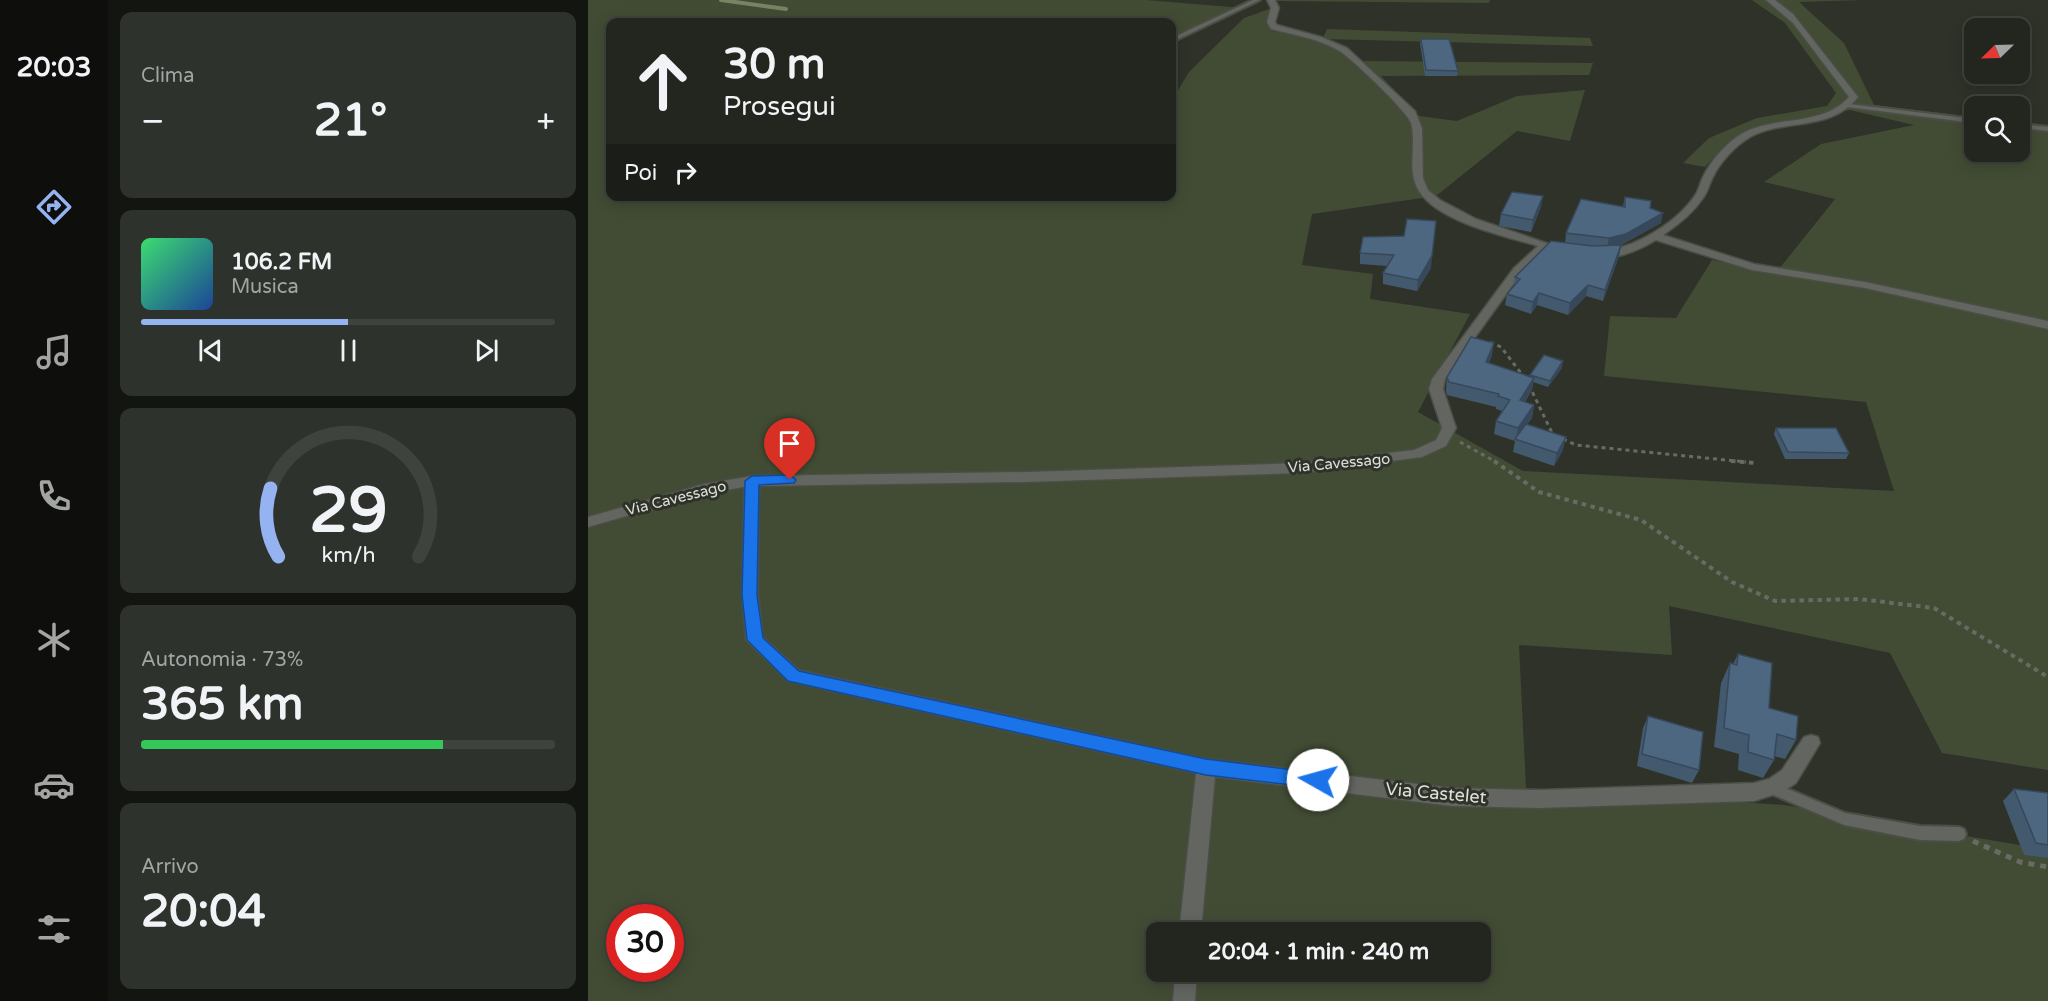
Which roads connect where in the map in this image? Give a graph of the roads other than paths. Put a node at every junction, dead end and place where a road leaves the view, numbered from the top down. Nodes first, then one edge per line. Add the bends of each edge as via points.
1 (1257, 0) edge
2 (1271, 0) edge
3 (1770, 0) edge
4 (1176, 38) edge
5 (1849, 106) junction
6 (1964, 120) edge
7 (2030, 127) edge
8 (2048, 129) edge
9 (1654, 237) junction
10 (1588, 254) edge
11 (2048, 325) edge
12 (752, 481) junction
13 (588, 522) edge
14 (1811, 743) dead end
15 (1206, 767) junction
16 (1774, 789) junction
17 (1959, 834) road end
18 (1191, 922) edge
19 (1185, 982) edge
20 (1184, 1001) edge

1 - 4 lane
2 - 12 street, Via Cavessago via 1275,8 1271,22 1274,27 1344,50 1412,113 1419,183 1433,201 1472,220 1550,246 1518,270 1437,383 1449,428 1441,443 1417,454 1301,468
3 - 5 street via 1800,23 1844,81 1854,97
5 - 6 lane
5 - 9 street via 1749,134 1734,144 1715,164 1700,195
7 - 8 lane
9 - 10 street via 1623,252
9 - 11 street via 1752,267 1865,285
12 - 13 street, Via Cavessago via 704,489
12 - 15 street, Via Castelet via 750,595 755,640 794,676
14 - 16 street via 1788,780
15 - 16 street, Via Castelet via 1452,797 1540,799
15 - 18 street
16 - 17 lane via 1844,819 1920,834
19 - 20 street

